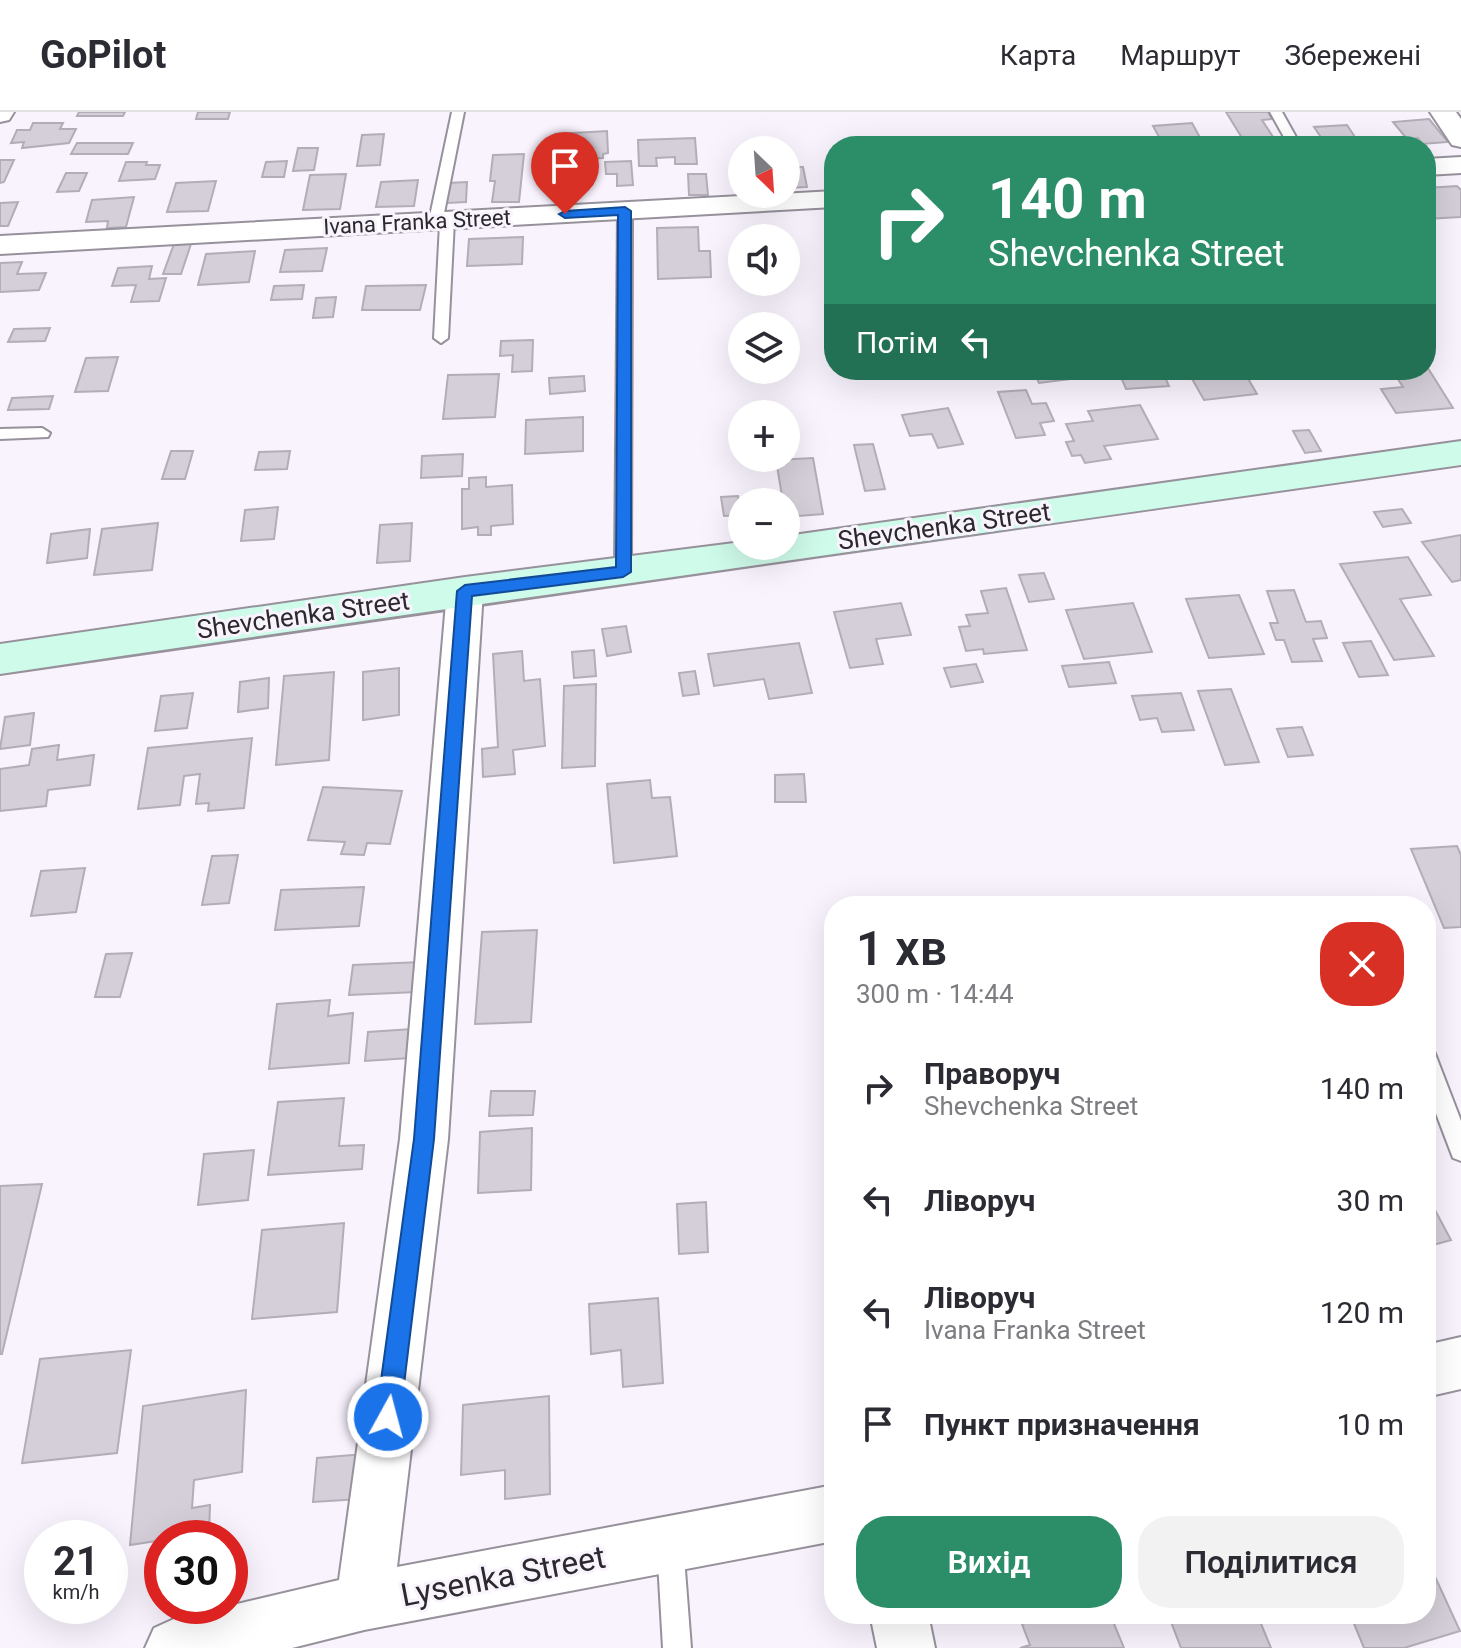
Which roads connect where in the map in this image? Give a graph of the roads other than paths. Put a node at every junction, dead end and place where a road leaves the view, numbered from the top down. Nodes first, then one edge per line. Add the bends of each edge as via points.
1 (458, 112) edge
2 (1276, 112) edge
3 (1443, 112) edge
4 (1289, 136) edge
5 (1461, 139) edge
6 (1461, 165) edge
7 (1436, 166) edge
8 (824, 200) edge
9 (625, 211) junction
10 (442, 221) junction
11 (0, 245) edge
12 (441, 338) dead end
13 (42, 433) dead end
14 (0, 434) edge
15 (1461, 453) edge
16 (623, 572) junction
17 (465, 591) junction
18 (0, 659) edge
19 (1436, 1084) edge
20 (1461, 1150) edge
21 (1461, 1363) edge
22 (1436, 1369) edge
23 (824, 1515) edge
24 (670, 1544) junction
25 (364, 1602) junction
26 (901, 1624) edge
27 (174, 1648) edge
28 (677, 1648) edge
29 (906, 1648) edge

1 - 10 lane
2 - 4 lane
3 - 5 street
6 - 7 street
8 - 9 street, Ivana Franka Street
9 - 10 street, Ivana Franka Street
9 - 16 lane
10 - 11 street, Ivana Franka Street
10 - 12 lane
13 - 14 lane
15 - 16 street, Shevchenka Street
16 - 17 street, Shevchenka Street
17 - 18 street, Shevchenka Street
17 - 25 street via 424,1139
19 - 20 lane
21 - 22 street
23 - 24 street, Lysenka Street
24 - 25 street, Lysenka Street
24 - 28 lane
25 - 27 street, Lysenka Street
26 - 29 street

